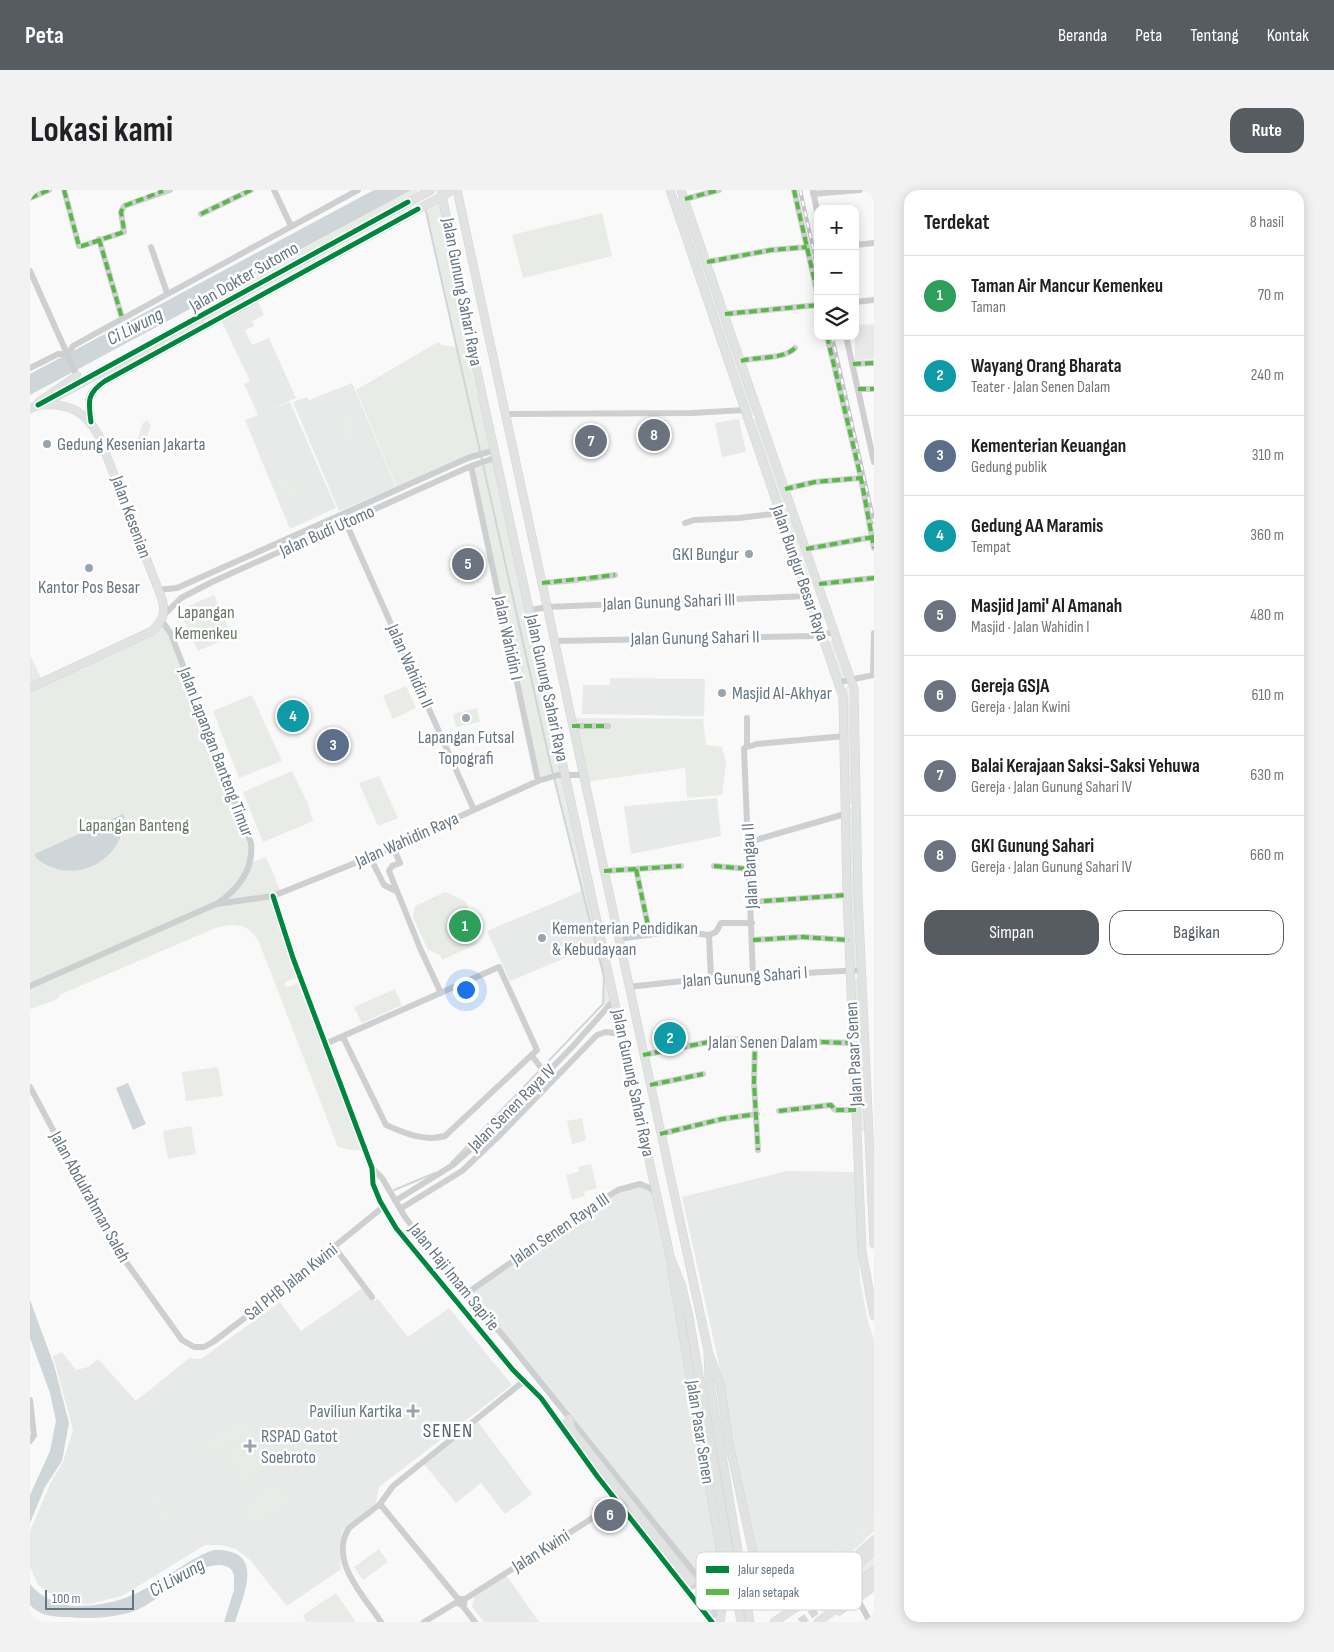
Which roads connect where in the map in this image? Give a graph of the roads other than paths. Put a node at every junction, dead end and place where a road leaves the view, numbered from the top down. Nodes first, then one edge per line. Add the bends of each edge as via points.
1 (49, 190) edge
2 (64, 190) edge
3 (165, 190) edge
4 (251, 190) edge
5 (274, 190) edge
6 (358, 190) edge
7 (417, 190) edge
8 (455, 190) edge
9 (670, 190) edge
10 (682, 190) edge
11 (719, 190) edge
12 (794, 190) edge
13 (860, 190) edge
14 (429, 191) edge
15 (813, 192) edge
16 (442, 193) edge
17 (30, 198) edge
18 (685, 199) junction
19 (408, 202) junction
20 (816, 205) edge
21 (201, 214) dead end
22 (372, 221) junction
23 (291, 226) junction
24 (378, 231) junction
25 (99, 240) junction
26 (874, 243) edge
27 (859, 244) edge
28 (807, 246) junction
29 (151, 248) dead end
30 (707, 262) junction
31 (475, 268) junction
32 (30, 271) edge
33 (459, 271) junction
34 (166, 293) junction
35 (818, 295) edge
36 (874, 300) edge
37 (859, 302) edge
38 (814, 305) edge
39 (725, 314) junction
40 (122, 318) junction
41 (828, 340) edge
42 (847, 340) edge
43 (795, 348) dead end
44 (68, 354) junction
45 (741, 361) junction
46 (874, 363) edge
47 (852, 364) junction
48 (30, 368) edge
49 (76, 375) joint
50 (858, 389) junction
51 (874, 389) edge
52 (34, 407) edge
53 (745, 410) junction
54 (506, 414) junction
55 (91, 422) junction
56 (872, 441) edge
57 (493, 454) junction
58 (874, 462) edge
59 (471, 466) junction
60 (861, 478) junction
61 (785, 489) junction
62 (780, 513) junction
63 (346, 522) junction
64 (685, 523) dead end
65 (872, 537) junction
66 (874, 548) edge
67 (806, 549) junction
68 (814, 570) junction
69 (615, 575) dead end
70 (874, 578) edge
71 (577, 580) dead end
72 (587, 580) dead end
73 (542, 583) junction
74 (820, 588) junction
75 (158, 590) junction
76 (809, 600) junction
77 (824, 600) junction
78 (548, 608) junction
79 (530, 610) junction
80 (163, 618) junction
81 (835, 632) junction
82 (874, 633) edge
83 (821, 635) junction
84 (554, 641) junction
85 (873, 676) edge
86 (851, 678) junction
87 (839, 682) junction
88 (30, 688) edge
89 (747, 718) dead end
90 (572, 726) junction
91 (608, 726) dead end
92 (845, 736) junction
93 (747, 746) junction
94 (558, 775) junction
95 (583, 775) junction
96 (538, 781) junction
97 (474, 810) junction
98 (845, 814) junction
99 (749, 842) junction
100 (394, 847) junction
101 (370, 857) junction
102 (681, 866) dead end
103 (714, 866) dead end
104 (636, 869) junction
105 (750, 869) junction
106 (604, 871) junction
107 (396, 891) junction
108 (847, 895) junction
109 (273, 896) junction
110 (752, 902) junction
111 (216, 904) junction
112 (752, 923) junction
113 (650, 935) junction
114 (709, 935) junction
115 (618, 939) junction
116 (753, 940) junction
117 (849, 940) junction
118 (850, 970) junction
119 (862, 970) junction
120 (753, 976) junction
121 (711, 978) junction
122 (30, 986) edge
123 (628, 988) junction
124 (441, 993) junction
125 (614, 999) junction
126 (622, 1034) junction
127 (343, 1036) junction
128 (755, 1040) junction
129 (853, 1043) junction
130 (326, 1044) junction
131 (567, 1053) junction
132 (643, 1055) junction
133 (532, 1056) junction
134 (573, 1059) junction
135 (546, 1074) junction
136 (703, 1074) dead end
137 (868, 1079) junction
138 (855, 1080) junction
139 (650, 1085) junction
140 (30, 1087) edge
141 (856, 1110) junction
142 (779, 1111) dead end
143 (757, 1114) junction
144 (493, 1129) junction
145 (660, 1134) junction
146 (500, 1135) junction
147 (758, 1150) dead end
148 (456, 1163) junction
149 (372, 1168) junction
150 (668, 1168) joint
151 (462, 1171) junction
152 (655, 1185) joint
153 (658, 1196) junction
154 (395, 1201) junction
155 (383, 1208) junction
156 (400, 1209) junction
157 (874, 1244) edge
158 (427, 1246) junction
159 (335, 1248) junction
160 (417, 1254) junction
161 (670, 1256) junction
162 (466, 1294) junction
163 (372, 1297) dead end
164 (874, 1316) edge
165 (194, 1347) joint
166 (708, 1352) junction
167 (524, 1381) junction
168 (30, 1400) edge
169 (31, 1418) edge
170 (569, 1419) junction
171 (560, 1424) junction
172 (570, 1429) junction
173 (30, 1441) edge
174 (618, 1502) junction
175 (380, 1504) junction
176 (874, 1540) edge
177 (874, 1550) edge
178 (721, 1552) edge
179 (730, 1552) edge
180 (738, 1552) edge
181 (753, 1552) edge
182 (861, 1552) edge
183 (862, 1561) edge
184 (874, 1571) edge
185 (696, 1574) tunnel mouth
186 (862, 1579) edge
187 (874, 1580) edge
188 (691, 1581) tunnel mouth
189 (874, 1586) edge
190 (862, 1589) edge
191 (862, 1594) edge
192 (460, 1601) junction
193 (696, 1602) edge
194 (862, 1607) edge
195 (703, 1610) edge
196 (834, 1610) edge
197 (841, 1610) edge
198 (788, 1611) edge
199 (874, 1620) edge
200 (381, 1622) edge
201 (424, 1622) edge
202 (475, 1622) edge
203 (712, 1622) edge
204 (774, 1622) edge
205 (818, 1622) edge
206 (825, 1622) edge
207 (870, 1622) edge

1 - 17 street
2 - 25 street via 79,246
3 - 25 street via 124,206 121,212 124,232
4 - 21 street
5 - 23 street
6 - 23 street
7 - 19 main road
8 - 16 main road, Jalan Dokter Sutomo
8 - 31 main road, Jalan Gunung Sahari Raya
9 - 53 main road, Jalan Bungur Besar Raya
10 - 18 main road, Jalan Bungur Besar Raya
11 - 18 street
12 - 28 street
13 - 15 street
14 - 19 main road, Jalan Dokter Sutomo
15 - 20 street
16 - 24 main road, Jalan Dokter Sutomo via 431,203
16 - 33 main road, Jalan Gunung Sahari Raya
18 - 30 main road, Jalan Bungur Besar Raya
19 - 22 main road, Jalan Dokter Sutomo
22 - 24 main road
22 - 52 main road, Jalan Dokter Sutomo
23 - 34 street
24 - 55 main road, Jalan Dokter Sutomo via 105,381 90,395
25 - 40 street
26 - 27 street
28 - 30 street
28 - 35 street
29 - 34 street
30 - 39 main road, Jalan Bungur Besar Raya
31 - 33 main road
31 - 54 main road, Jalan Gunung Sahari Raya
32 - 44 street
33 - 57 main road, Jalan Gunung Sahari Raya
34 - 40 street
36 - 37 street
38 - 39 street
39 - 45 main road, Jalan Bungur Besar Raya
40 - 44 street via 79,342
41 - 60 street
42 - 47 street
43 - 45 street via 779,356
44 - 48 street via 58,354
44 - 49 street
45 - 61 main road, Jalan Bungur Besar Raya
46 - 47 street
47 - 50 street
49 - 52 main road
50 - 51 street
50 - 56 street
52 - 55 main road via 67,406 78,410
53 - 54 street via 692,414
53 - 62 main road, Jalan Bungur Besar Raya
54 - 73 main road, Jalan Gunung Sahari Raya
55 - 75 main road, Jalan Kesenian via 107,452
56 - 58 street
57 - 59 street, Jalan Budi Utomo
57 - 75 street, Jalan Budi Utomo via 474,456 177,588
57 - 79 main road, Jalan Gunung Sahari Raya
59 - 63 street, Jalan Budi Utomo
59 - 96 street, Jalan Wahidin I
60 - 61 street via 815,482
60 - 65 street
61 - 67 main road, Jalan Bungur Besar Raya
62 - 64 street
62 - 76 main road, Jalan Bungur Besar Raya
63 - 80 street, Jalan Budi Utomo via 186,594
63 - 97 street, Jalan Wahidin II
65 - 66 street
65 - 67 street
67 - 68 main road, Jalan Bungur Besar Raya
68 - 74 main road, Jalan Bungur Besar Raya
68 - 76 main road via 815,589
69 - 72 street
70 - 74 street
71 - 73 street
73 - 78 main road, Jalan Gunung Sahari Raya
74 - 76 main road via 815,598
74 - 77 main road, Jalan Bungur Besar Raya
75 - 80 main road, Jalan Kesenian via 164,607
76 - 77 main road
76 - 78 street, Jalan Gunung Sahari III
76 - 83 main road, Jalan Bungur Besar Raya
77 - 81 main road, Jalan Bungur Besar Raya
78 - 79 street, Jalan Gunung Sahari III
78 - 84 main road, Jalan Gunung Sahari Raya
79 - 94 main road, Jalan Gunung Sahari Raya
80 - 88 main road via 152,631
80 - 111 street, Jalan Lapangan Banteng Timur via 251,843 250,864 242,881
81 - 83 street, Jalan Gunung Sahari II
81 - 86 main road, Jalan Bungur Besar Raya
82 - 85 street
83 - 84 street, Jalan Gunung Sahari II
83 - 87 main road, Jalan Bungur Besar Raya
84 - 90 main road, Jalan Gunung Sahari Raya
85 - 86 street
86 - 87 street
86 - 119 main road, Jalan Bungur Besar Raya
87 - 92 main road, Jalan Bungur Besar Raya
89 - 93 street
90 - 91 street
90 - 95 main road, Jalan Gunung Sahari Raya
92 - 93 street
92 - 98 main road, Jalan Bungur Besar Raya
93 - 99 street, Jalan Bangau II via 744,756
94 - 95 street, Jalan Wahidin Raya
94 - 96 street, Jalan Wahidin Raya
94 - 125 main road, Jalan Gunung Sahari Raya
95 - 106 main road, Jalan Gunung Sahari Raya
96 - 97 street, Jalan Wahidin Raya
97 - 100 street, Jalan Wahidin Raya
98 - 99 street
98 - 108 main road, Jalan Bungur Besar Raya
99 - 105 street, Jalan Bangau II
100 - 101 street, Jalan Wahidin Raya
100 - 107 street via 400,863 389,871
101 - 107 street via 384,885
101 - 109 street, Jalan Wahidin Raya
102 - 104 street
103 - 105 street
104 - 106 street
104 - 113 street
105 - 110 street, Jalan Bangau II
106 - 115 main road, Jalan Gunung Sahari Raya
107 - 124 street
108 - 110 street
108 - 117 main road, Jalan Bungur Besar Raya
109 - 111 street, Jalan Wahidin Raya
109 - 130 street, Jalan Haji Imam Sapi'ie
110 - 112 street, Jalan Bangau II
111 - 122 street
112 - 114 street via 721,923 716,932
112 - 116 street, Jalan Bangau II
113 - 114 street via 684,931
113 - 115 street
114 - 121 street
115 - 123 main road, Jalan Gunung Sahari Raya
116 - 117 street via 803,937
116 - 120 street, Jalan Bangau II
117 - 118 main road, Jalan Bungur Besar Raya
118 - 119 street, Jalan Gunung Sahari I
118 - 120 street, Jalan Gunung Sahari I
118 - 129 main road, Jalan Pasar Senen
119 - 137 main road, Jalan Pasar Senen
120 - 121 street, Jalan Gunung Sahari I
121 - 123 street, Jalan Gunung Sahari I
123 - 132 main road, Jalan Gunung Sahari Raya
124 - 127 street
124 - 133 street via 499,967 538,1050
125 - 126 main road, Jalan Gunung Sahari Raya
125 - 131 street, Jalan Senen Raya IV
126 - 134 street, Jalan Senen Raya IV via 600,1033
126 - 152 main road, Jalan Gunung Sahari Raya
127 - 130 street
127 - 133 street via 386,1126 429,1138 445,1136
128 - 129 street, Jalan Senen Dalam
128 - 132 street, Jalan Senen Dalam via 710,1040
128 - 143 street
129 - 138 main road, Jalan Pasar Senen
130 - 149 street, Jalan Haji Imam Sapi'ie
131 - 134 street
131 - 135 street, Jalan Senen Raya IV
132 - 139 main road, Jalan Gunung Sahari Raya
133 - 135 street
134 - 146 street, Jalan Senen Raya IV
135 - 144 street, Jalan Senen Raya IV
136 - 139 street
137 - 138 main road
137 - 157 main road, Jalan Pasar Senen
138 - 141 main road, Jalan Pasar Senen
139 - 145 main road, Jalan Gunung Sahari Raya
140 - 165 street, Jalan Abdulrahman Saleh via 116,1248 182,1340
141 - 142 street via 835,1110 832,1106
141 - 164 main road, Jalan Pasar Senen via 862,1252
143 - 145 street
143 - 147 street
144 - 146 street
144 - 148 street, Jalan Senen Raya IV
145 - 150 main road, Jalan Gunung Sahari Raya
146 - 151 street, Jalan Senen Raya IV
148 - 151 street
148 - 154 street, Jalan Senen Raya IV
149 - 154 street, Jalan Haji Imam Sapi'ie
149 - 155 street, Jalan Haji Imam Sapi'ie via 373,1184
150 - 166 main road, Jalan Pasar Senen
151 - 156 street, Jalan Senen Raya IV
152 - 153 main road, Jalan Pasar Senen
153 - 161 main road, Jalan Pasar Senen
153 - 162 street, Jalan Senen Raya III via 640,1184 618,1190
154 - 156 street, Jalan Haji Imam Sapi'ie
155 - 159 street, Sal PHB Jalan Kwini
155 - 160 street, Jalan Haji Imam Sapi'ie
156 - 158 street, Jalan Haji Imam Sapi'ie
158 - 160 street
158 - 162 street, Jalan Haji Imam Sapi'ie
159 - 163 street
159 - 165 street, Sal PHB Jalan Kwini via 213,1342 204,1347
160 - 167 street, Jalan Haji Imam Sapi'ie
161 - 178 main road, Jalan Pasar Senen
161 - 179 main road, Jalan Pasar Senen via 682,1287 700,1372
162 - 170 street, Jalan Haji Imam Sapi'ie via 508,1341
166 - 180 main road, Jalan Pasar Senen via 708,1379
166 - 181 main road via 720,1384
167 - 171 street, Jalan Haji Imam Sapi'ie
167 - 175 street via 394,1486
168 - 169 street
169 - 173 street via 34,1435
170 - 172 main road
170 - 185 street, Jalan Haji Imam Sapi'ie
171 - 172 main road
171 - 174 street, Jalan Haji Imam Sapi'ie
172 - 188 main road
174 - 192 street, Jalan Kwini
174 - 193 street, Jalan Haji Imam Sapi'ie
175 - 192 street
175 - 200 street via 349,1528 343,1538 342,1550 346,1569
176 - 182 main road
177 - 183 main road
184 - 186 main road
187 - 190 main road
189 - 191 main road
192 - 201 street, Jalan Kwini
192 - 202 street
194 - 207 street
195 - 203 street, Jalan Haji Imam Sapi'ie
196 - 205 main road
197 - 206 main road
198 - 204 main road
199 - 207 street

